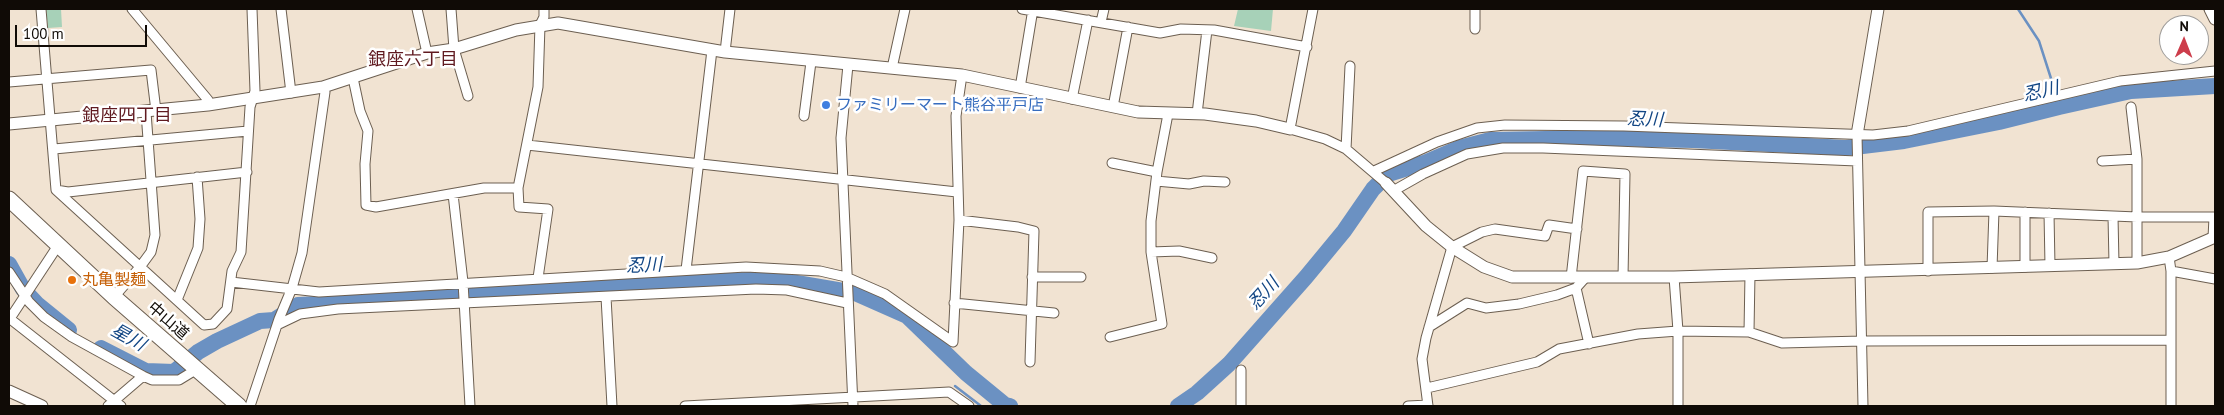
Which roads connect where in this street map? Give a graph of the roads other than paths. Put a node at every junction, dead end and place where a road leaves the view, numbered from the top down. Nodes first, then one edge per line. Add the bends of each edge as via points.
1 (41, 9) edge
2 (132, 9) edge
3 (252, 9) edge
4 (281, 9) edge
5 (417, 9) edge
6 (451, 9) edge
7 (544, 9) edge
8 (730, 9) edge
9 (905, 9) edge
10 (1022, 9) edge
11 (1104, 9) edge
12 (1313, 9) edge
13 (1475, 9) edge
14 (1878, 9) edge
15 (2210, 9) edge
16 (1033, 10) edge
17 (1079, 13) edge
18 (2215, 19) edge
19 (1088, 20) junction
20 (1101, 22) junction
21 (540, 25) junction
22 (1128, 27) junction
23 (1475, 28) dead end
24 (1207, 30) junction
25 (1307, 47) junction
26 (454, 49) junction
27 (712, 50) junction
28 (725, 52) junction
29 (427, 54) junction
30 (811, 62) junction
31 (848, 65) junction
32 (1350, 66) dead end
33 (892, 68) junction
34 (2215, 71) edge
35 (962, 75) junction
36 (353, 78) junction
37 (48, 79) junction
38 (9, 82) edge
39 (323, 87) junction
40 (1020, 88) junction
41 (291, 93) junction
42 (468, 96) dead end
43 (253, 99) junction
44 (1072, 100) junction
45 (208, 105) junction
46 (1113, 107) junction
47 (2132, 107) dead end
48 (151, 112) junction
49 (1168, 114) junction
50 (1197, 114) junction
51 (804, 116) dead end
52 (51, 121) junction
53 (9, 124) edge
54 (1290, 129) junction
55 (248, 131) junction
56 (1857, 135) junction
57 (149, 140) junction
58 (527, 145) junction
59 (54, 148) junction
60 (1346, 149) junction
61 (2137, 159) junction
62 (1857, 160) junction
63 (2102, 161) dead end
64 (1112, 164) dead end
65 (698, 165) junction
66 (248, 172) junction
67 (1375, 173) junction
68 (197, 177) junction
69 (1157, 177) junction
70 (842, 179) junction
71 (152, 181) junction
72 (1224, 182) dead end
73 (1390, 187) junction
74 (518, 188) junction
75 (56, 190) junction
76 (957, 192) junction
77 (453, 194) junction
78 (9, 200) edge
79 (1994, 211) junction
80 (2025, 212) junction
81 (2049, 213) junction
82 (2113, 216) junction
83 (2137, 217) junction
84 (2214, 217) edge
85 (958, 220) junction
86 (1577, 229) junction
87 (2214, 237) edge
88 (59, 244) junction
89 (1452, 247) junction
90 (1152, 252) junction
91 (2169, 257) junction
92 (1212, 258) dead end
93 (2137, 263) junction
94 (2114, 264) junction
95 (2050, 266) junction
96 (140, 267) junction
97 (2025, 267) junction
98 (1992, 268) junction
99 (686, 270) junction
100 (2171, 270) junction
101 (1928, 271) junction
102 (9, 272) edge
103 (1860, 272) junction
104 (1750, 274) junction
105 (1032, 277) junction
106 (1623, 277) junction
107 (1674, 277) junction
108 (538, 278) junction
109 (1082, 278) dead end
110 (846, 279) junction
111 (2215, 279) edge
112 (231, 282) junction
113 (1573, 283) junction
114 (463, 285) junction
115 (292, 288) junction
116 (26, 292) junction
117 (114, 297) junction
118 (606, 297) junction
119 (177, 300) junction
120 (847, 301) junction
121 (954, 303) junction
122 (464, 304) junction
123 (1031, 310) junction
124 (1054, 313) dead end
125 (9, 318) edge
126 (278, 322) junction
127 (1429, 327) junction
128 (1678, 331) junction
129 (1749, 332) junction
130 (1110, 337) dead end
131 (2171, 340) junction
132 (1862, 341) junction
133 (1589, 344) junction
134 (1030, 362) dead end
135 (1241, 370) dead end
136 (199, 371) junction
137 (143, 376) junction
138 (1427, 388) junction
139 (9, 391) edge
140 (853, 402) edge
141 (114, 404) edge
142 (42, 406) edge
143 (239, 406) edge
144 (250, 406) edge
145 (470, 406) edge
146 (612, 406) edge
147 (685, 406) edge
148 (969, 406) edge
149 (1241, 406) edge
150 (1408, 406) edge
151 (1428, 406) edge
152 (1678, 406) edge
153 (1863, 406) edge
154 (2171, 406) edge

1 - 37 street
2 - 45 street via 208,100
3 - 43 street
4 - 41 street
5 - 29 street
6 - 26 street
7 - 21 street
8 - 28 street
9 - 33 street
10 - 16 street
11 - 20 street
12 - 25 street
13 - 23 street
14 - 56 street
15 - 18 street
16 - 17 street
16 - 40 street
17 - 19 street
19 - 20 street
19 - 44 street
20 - 22 street
21 - 26 street
21 - 27 street via 584,26
21 - 58 street via 538,87
22 - 24 street via 1160,33 1181,29
22 - 46 street
24 - 25 street
24 - 50 street
25 - 54 street
26 - 29 street
26 - 42 street
27 - 28 street
27 - 65 street
28 - 30 street
29 - 36 street
30 - 31 street
30 - 51 street
31 - 33 street
31 - 70 street via 841,138
32 - 60 street
33 - 35 street
34 - 56 street via 2120,81 1908,131
35 - 40 street
35 - 76 street via 956,116
36 - 39 street
36 - 77 street via 368,131 366,205 376,207
37 - 38 street
37 - 48 street via 151,70
37 - 52 street
39 - 41 street
39 - 115 street via 325,92 306,230
40 - 44 street
41 - 43 street
43 - 45 street
43 - 55 street
44 - 46 street
45 - 48 street
46 - 49 street
47 - 61 street
48 - 52 street
48 - 57 street
49 - 50 street
49 - 69 street
50 - 54 street
52 - 53 street
52 - 59 street
54 - 60 street
55 - 57 street
55 - 66 street
56 - 62 street
56 - 67 street via 1505,125 1477,128 1437,142
57 - 59 street
57 - 71 street
58 - 65 street
58 - 74 street
59 - 75 street
60 - 67 street
61 - 63 street
61 - 83 street
62 - 73 street via 1503,148 1467,154
62 - 103 street
64 - 69 street
65 - 70 street
65 - 99 street
66 - 68 street
66 - 112 street via 241,252 232,271
67 - 73 street
68 - 71 street
68 - 119 street via 198,248
69 - 72 street via 1189,184
69 - 90 street via 1151,221
70 - 76 street
70 - 110 street
71 - 75 street via 68,192
71 - 96 street via 156,235 151,252
73 - 89 street via 1426,226
74 - 77 street via 484,188
74 - 108 street via 519,207 548,209
75 - 96 street
76 - 85 street
77 - 114 street
78 - 88 highway, 中山道
79 - 80 street
79 - 98 street
79 - 101 street via 1928,212
80 - 81 street
80 - 97 street
81 - 82 street
81 - 95 street
82 - 83 street
82 - 94 street
83 - 84 street
83 - 93 street
84 - 87 street
85 - 105 street via 1034,231
85 - 121 street
86 - 89 street via 1549,225 1545,236 1495,229
86 - 106 street via 1583,171 1625,174
86 - 113 street
87 - 91 street
88 - 116 street
88 - 117 highway, 中山道
89 - 113 street via 1484,267 1512,277
89 - 127 street
90 - 92 street via 1180,251
90 - 130 street via 1162,324
91 - 93 street
91 - 100 street
93 - 94 street
94 - 95 street
95 - 97 street
96 - 117 street
96 - 119 street
97 - 98 street
98 - 101 street
99 - 108 street
99 - 110 street via 781,268 820,271
100 - 111 street
100 - 131 street
101 - 103 street
102 - 116 street
103 - 104 street
103 - 132 street
104 - 107 street
104 - 129 street
105 - 109 street
105 - 123 street
106 - 107 street
106 - 113 street via 1585,278
107 - 128 street
108 - 114 street
110 - 120 street
110 - 121 street via 885,294 953,342
112 - 115 street
112 - 119 street via 227,309 213,324 204,325
113 - 127 street via 1557,295 1519,304 1486,308 1467,303
113 - 133 street
114 - 115 street via 319,292
114 - 122 street
115 - 126 street
116 - 125 street
116 - 137 street via 44,316 72,337
117 - 136 highway, 中山道
118 - 120 street via 756,289 787,290
118 - 122 street
118 - 146 street
120 - 140 street
121 - 123 street
122 - 126 street via 338,309 300,314
122 - 145 street
123 - 124 street
123 - 134 street
125 - 141 street
126 - 144 street
127 - 138 street via 1422,359
128 - 129 street
128 - 133 street via 1638,334
128 - 152 street
129 - 132 street via 1782,343
131 - 132 street
131 - 154 street
132 - 153 street
133 - 138 street via 1560,349 1537,362
135 - 149 street
136 - 137 street via 179,380 152,380
136 - 143 highway, 中山道
137 - 141 street
138 - 151 street
139 - 142 street
140 - 147 street
140 - 148 street via 949,392
150 - 151 street

